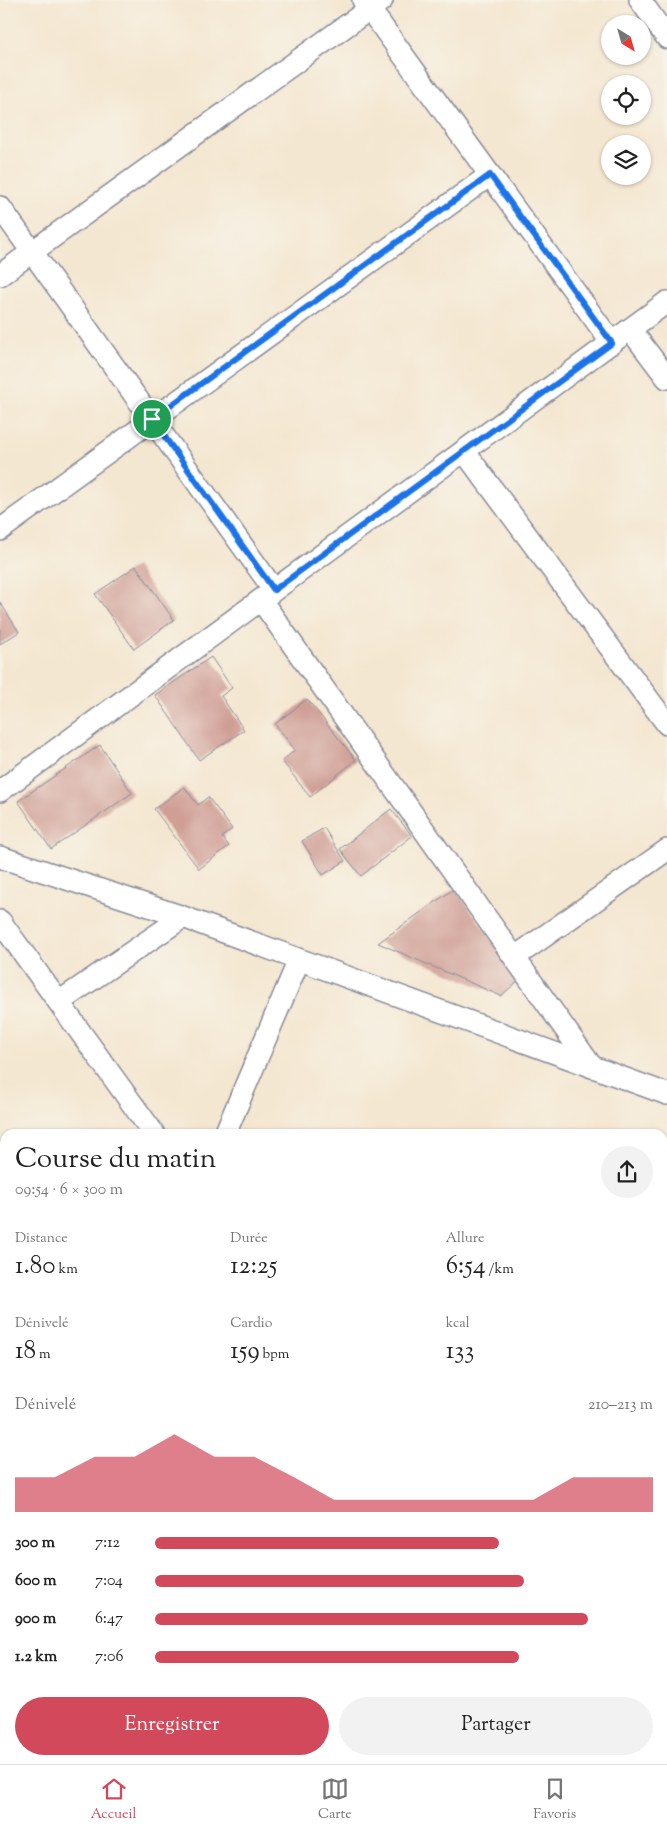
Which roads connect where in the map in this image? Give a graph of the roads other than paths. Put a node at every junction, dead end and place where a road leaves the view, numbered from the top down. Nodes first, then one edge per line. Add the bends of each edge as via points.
1 (640, 0) edge
2 (371, 3) edge
3 (667, 38) edge
4 (490, 175) junction
5 (0, 207) edge
6 (32, 252) junction
7 (0, 275) edge
8 (667, 302) edge
9 (630, 329) junction
10 (612, 343) junction
11 (667, 378) edge
12 (152, 419) junction
13 (464, 451) junction
14 (0, 530) edge
15 (268, 595) junction
16 (667, 724) edge
17 (0, 791) edge
18 (667, 850) edge
19 (0, 856) edge
20 (182, 917) junction
21 (0, 921) edge
22 (515, 957) junction
23 (299, 960) junction
24 (59, 1002) junction
25 (592, 1067) junction
26 (667, 1094) edge
27 (150, 1129) edge
28 (227, 1129) edge

1 - 3 street
2 - 4 street
2 - 6 street
4 - 10 street
4 - 12 street
5 - 6 street
6 - 7 street
6 - 12 street
8 - 9 street
9 - 10 street
9 - 11 street
10 - 13 street
12 - 14 street
12 - 15 street
13 - 15 street
13 - 16 street
15 - 17 street
15 - 22 street
18 - 22 street
19 - 20 street
20 - 23 street
20 - 24 street
21 - 24 street
22 - 25 street
23 - 25 street
23 - 28 street
24 - 27 street
25 - 26 street

